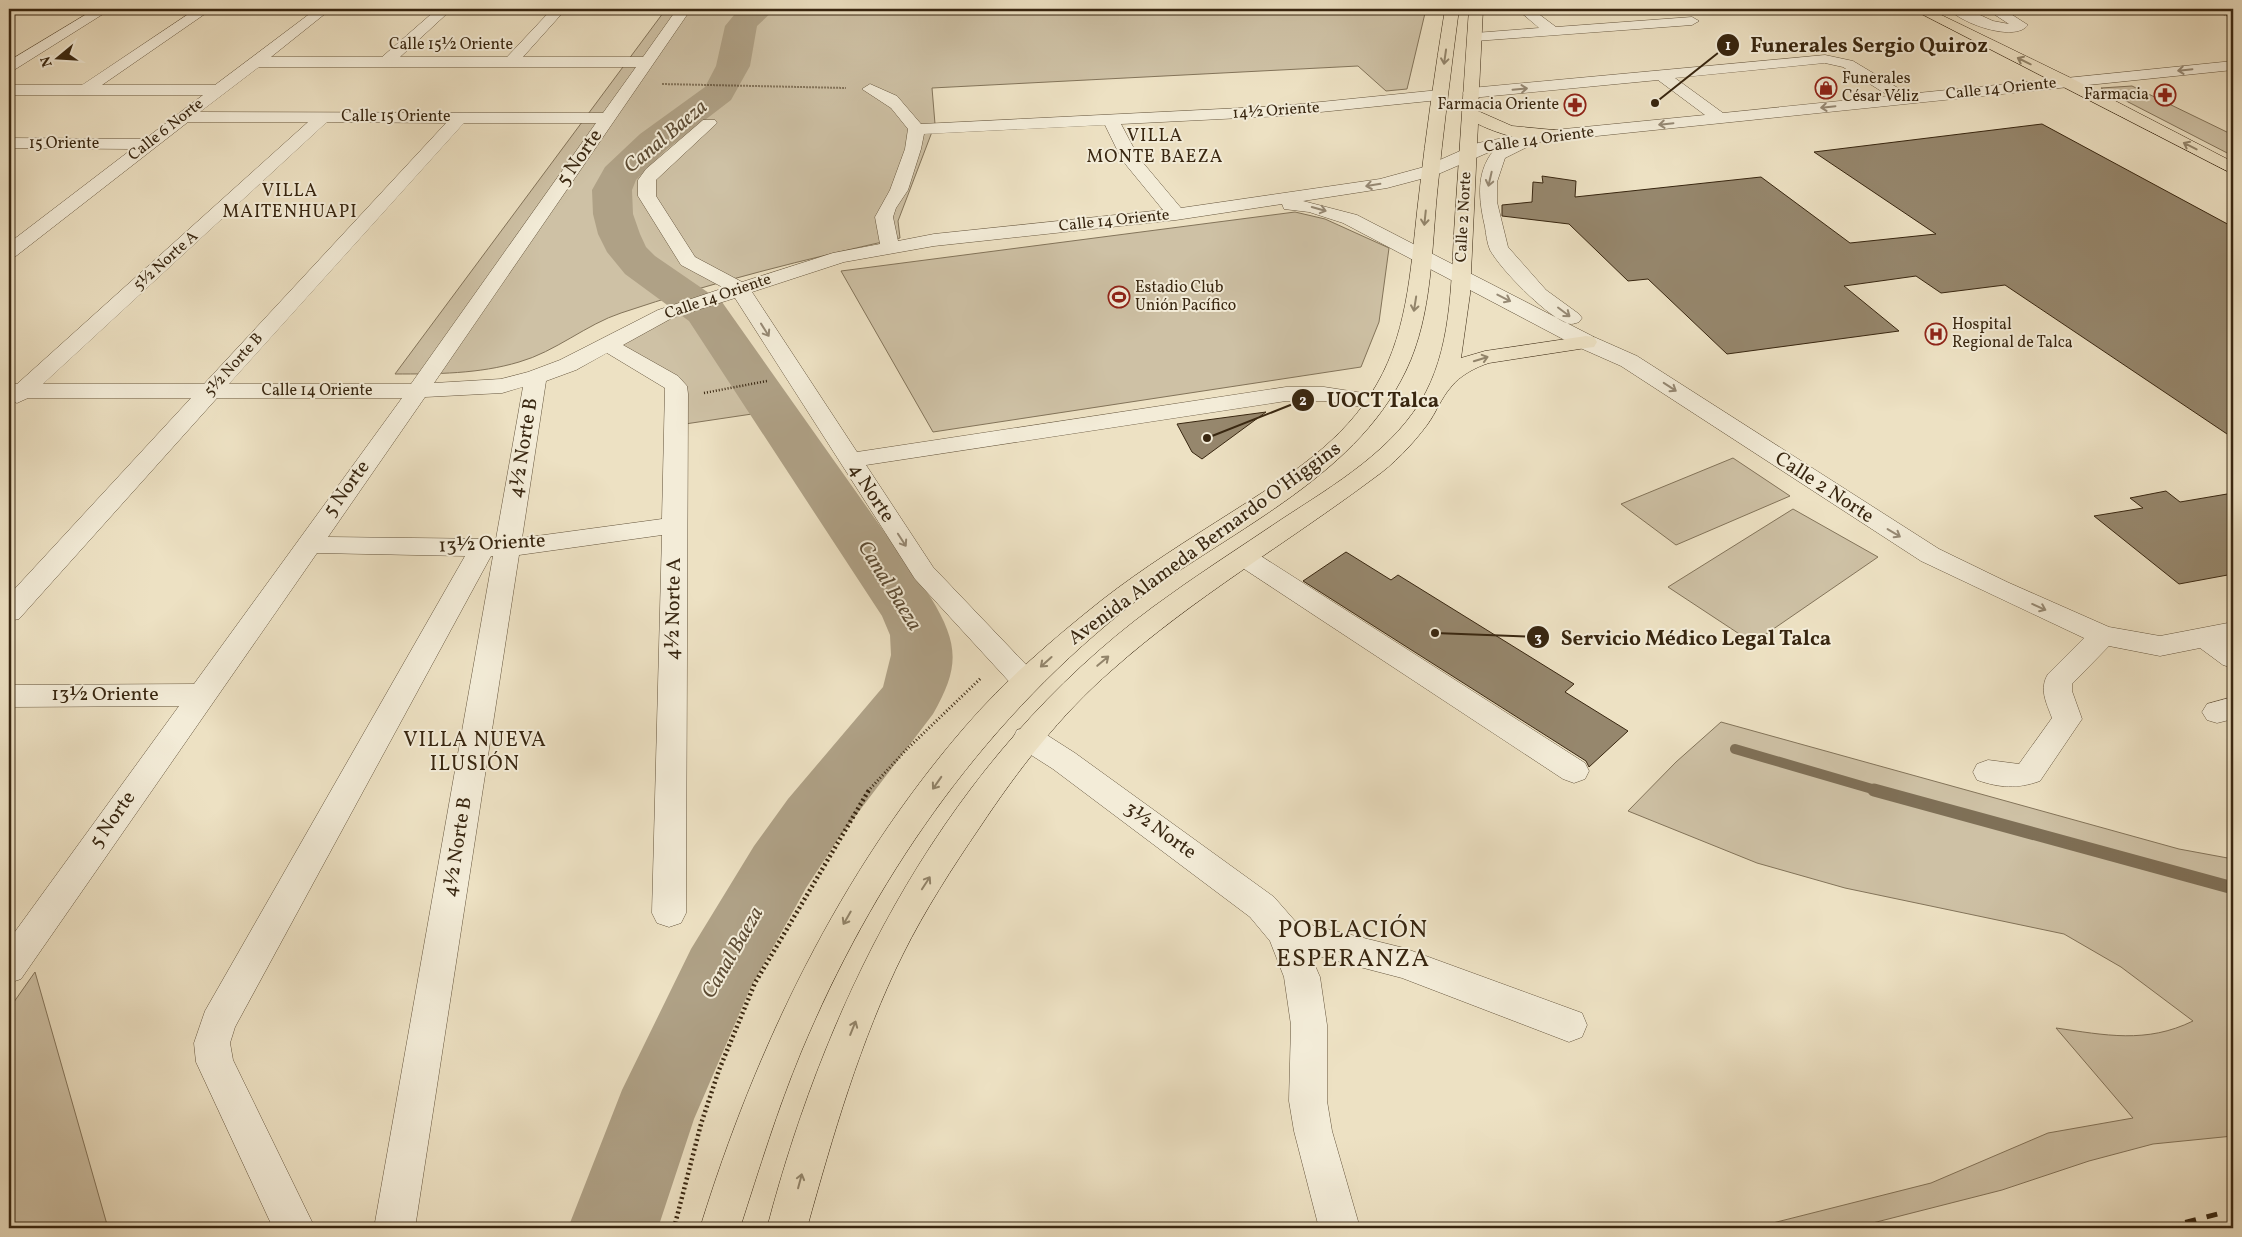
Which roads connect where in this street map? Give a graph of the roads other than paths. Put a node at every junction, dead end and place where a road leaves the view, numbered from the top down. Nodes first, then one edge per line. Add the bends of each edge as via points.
1 (104, 9) edge
2 (205, 9) edge
3 (324, 9) edge
4 (445, 9) edge
5 (559, 9) edge
6 (684, 9) edge
7 (1452, 9) edge
8 (1476, 9) edge
9 (1524, 9) edge
10 (1919, 9) edge
11 (1956, 9) edge
12 (1992, 9) edge
13 (1692, 21) dead end
14 (1552, 31) junction
15 (1475, 37) junction
16 (254, 62) junction
17 (386, 62) junction
18 (511, 62) junction
19 (647, 62) junction
20 (2233, 66) edge
21 (9, 67) edge
22 (1661, 75) junction
23 (2068, 82) junction
24 (870, 89) road end
25 (9, 90) edge
26 (85, 90) junction
27 (218, 90) junction
28 (1471, 93) junction
29 (1439, 95) junction
30 (1906, 99) junction
31 (1470, 113) junction
32 (184, 117) junction
33 (322, 117) junction
34 (459, 118) junction
35 (608, 118) junction
36 (1720, 118) junction
37 (1110, 120) junction
38 (708, 123) dead end
39 (924, 128) junction
40 (1554, 135) junction
41 (1534, 138) junction
42 (9, 144) edge
43 (149, 144) junction
44 (1468, 152) junction
45 (2233, 169) edge
46 (1430, 171) junction
47 (1236, 206) junction
48 (1176, 214) junction
49 (13, 245) edge
50 (890, 247) junction
51 (1421, 256) junction
52 (1461, 276) junction
53 (740, 289) junction
54 (1586, 342) junction
55 (608, 345) junction
56 (1629, 361) junction
57 (536, 377) junction
58 (1440, 384) junction
59 (210, 391) junction
60 (418, 391) junction
61 (14, 395) edge
62 (1376, 402) junction
63 (849, 460) junction
64 (675, 525) junction
65 (307, 545) junction
66 (495, 548) junction
67 (1244, 558) junction
68 (9, 612) edge
69 (2233, 632) edge
70 (2103, 635) junction
71 (2205, 637) junction
72 (2233, 658) edge
73 (1025, 680) junction
74 (201, 695) junction
75 (9, 696) edge
76 (1028, 738) junction
77 (1574, 771) dead end
78 (1988, 772) dead end
79 (669, 913) dead end
80 (1284, 934) junction
81 (9, 968) edge
82 (1570, 1025) dead end
83 (294, 1228) edge
84 (394, 1228) edge
85 (720, 1228) edge
86 (787, 1228) edge
87 (1339, 1228) edge

1 - 21 street
2 - 26 street
3 - 16 street, Calle 6 Norte
4 - 17 street
5 - 18 street
6 - 19 street, 5 Norte
7 -> 29 main road, Calle 2 Norte
8 - 15 main road, Calle 2 Norte
9 - 14 street
23 -> 10 main road
11 - 12 street via 2002,28 2021,25
13 - 14 street
14 - 15 street
15 - 28 main road, Calle 2 Norte
16 - 17 street, Calle 15½ Oriente
16 - 27 street, Calle 6 Norte
17 - 18 street, Calle 15½ Oriente
18 - 19 street, Calle 15½ Oriente
19 - 35 street, 5 Norte
20 -> 23 street, Calle 14 Oriente
28 -> 22 street
22 - 30 street via 1838,61
22 - 36 street
23 - 30 street, Calle 14 Oriente
45 -> 23 main road
24 - 39 street via 886,94
25 - 26 street
26 - 27 street
27 - 32 street, Calle 6 Norte
28 - 31 main road, Calle 2 Norte
29 - 37 street, 14½ Oriente via 1281,111
29 - 46 main road, Calle 2 Norte
30 -> 36 street, Calle 14 Oriente
31 - 40 main road via 1508,131
31 - 44 main road, Calle 2 Norte
32 - 33 street, Calle 15 Oriente
32 - 43 street, Calle 6 Norte
33 - 34 street, Calle 15 Oriente
33 - 61 street, 5½ Norte A
34 - 35 street, Calle 15 Oriente
34 - 59 street, 5½ Norte B
35 - 60 street, 5 Norte
36 -> 40 street, Calle 14 Oriente
37 - 39 street, 14½ Oriente
37 - 48 street via 1131,160
38 - 53 street via 652,173 647,180 648,196 688,261
39 - 50 street via 899,190 884,217
40 - 41 street, Calle 14 Oriente
41 - 44 street, Calle 14 Oriente via 1492,144
41 -> 56 street via 1502,151 1488,182 1488,202 1499,248 1539,294
42 - 43 street, 15 Oriente
43 - 49 street, Calle 6 Norte
44 - 46 street, Calle 14 Oriente
44 - 52 main road, Calle 2 Norte
46 -> 47 street, Calle 14 Oriente via 1381,184
46 -> 51 main road, Calle 2 Norte
47 - 48 street, Calle 14 Oriente
47 -> 51 street, Calle 2 Norte via 1276,204 1312,207 1350,219
48 - 50 street, Calle 14 Oriente
50 - 53 street, Calle 14 Oriente via 813,264
51 - 52 street, Calle 2 Norte
51 -> 62 main road, Avenida Alameda Bernardo O'Higgins via 1408,336 1390,382
52 -> 54 street, Calle 2 Norte
52 - 58 main road, Avenida Alameda Bernardo O'Higgins via 1453,344
53 - 55 street, Calle 14 Oriente via 665,314
53 -> 63 street, 4 Norte
54 - 56 street, Calle 2 Norte
58 -> 54 main road via 1468,363 1485,357
55 - 57 street, Calle 14 Oriente
55 - 64 street, 4½ Norte A via 676,386
56 -> 70 street, Calle 2 Norte via 1930,555
57 - 60 street, Calle 14 Oriente via 483,388
57 - 66 street, 4½ Norte B
58 - 67 main road, Avenida Alameda Bernardo O'Higgins via 1426,411 1397,447 1342,491
59 - 60 street, Calle 14 Oriente
59 - 61 street, Calle 14 Oriente
59 - 68 street, 5½ Norte B
60 - 65 street, 5 Norte
62 - 63 street via 1324,394 1286,394
62 -> 73 main road, Avenida Alameda Bernardo O'Higgins via 1368,417 1327,459 1139,586
63 -> 73 street, 4 Norte via 924,573
64 - 66 street, 13½ Oriente
64 - 79 street, 4½ Norte A
65 - 66 street, 13½ Oriente
65 - 74 street, 5 Norte
66 - 83 street via 218,1023 212,1043 215,1062
66 - 84 street, 4½ Norte B
76 -> 67 main road, Avenida Alameda Bernardo O'Higgins via 1066,695 1143,628
67 - 77 street
69 - 71 street, Calle 2 Norte
70 - 71 street, Calle 2 Norte via 2160,646
70 - 78 street via 2058,681 2057,692 2067,719 2029,773 2017,776
71 - 72 street
73 -> 85 main road, Avenida Alameda Bernardo O'Higgins via 942,776 871,878 838,934 774,1069
74 - 75 street, 13½ Oriente
74 - 81 street, 5 Norte
76 - 80 street, 3½ Norte via 1262,907
86 -> 76 main road, Avenida Alameda Bernardo O'Higgins via 807,1152 832,1080 889,949 919,894 963,826
80 - 82 street via 1404,963
80 - 87 street, 3½ Norte via 1302,977 1309,1025 1308,1101

